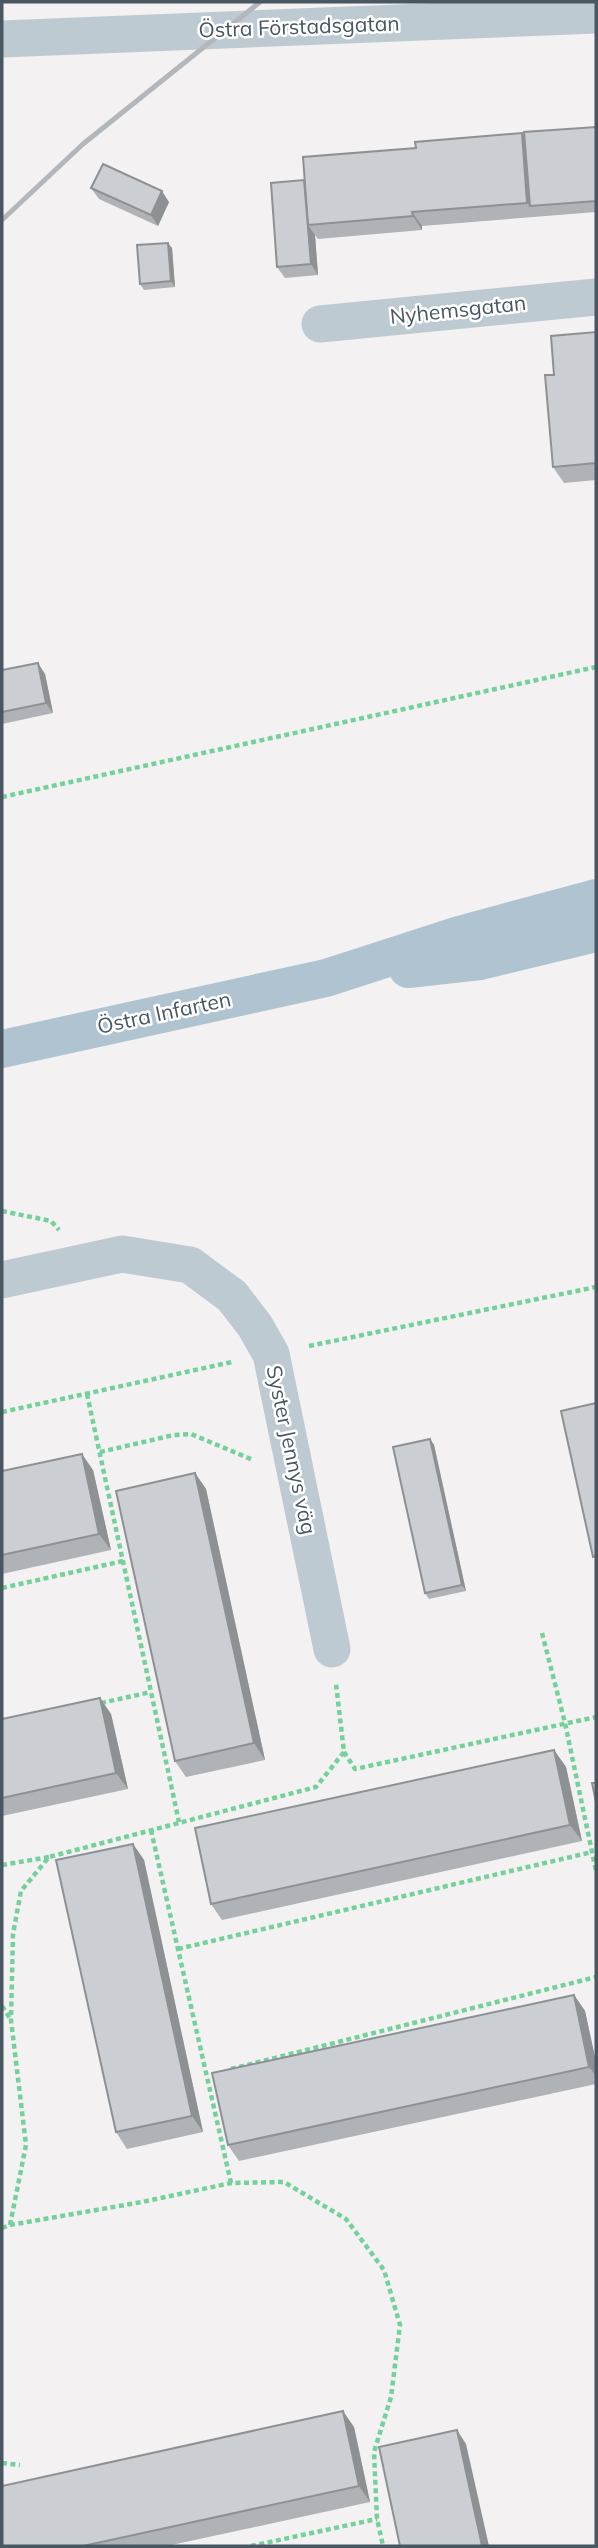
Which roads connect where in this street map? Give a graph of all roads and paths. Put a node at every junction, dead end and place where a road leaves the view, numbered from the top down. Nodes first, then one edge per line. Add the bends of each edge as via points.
1 (596, 15) edge
2 (2, 39) edge
3 (596, 297) edge
4 (320, 324) dead end
5 (596, 667) edge
6 (2, 797) edge
7 (596, 898) edge
8 (596, 933) edge
9 (326, 978) junction
10 (2, 1049) edge
11 (2, 1280) edge
12 (596, 1287) edge
13 (271, 1354) junction
14 (87, 1394) junction
15 (2, 1412) edge
16 (100, 1452) junction
17 (292, 1455) junction
18 (123, 1561) junction
19 (2, 1588) edge
20 (542, 1633) dead end
21 (332, 1648) joint
22 (151, 1692) junction
23 (97, 1704) edge
24 (596, 1717) edge
25 (565, 1723) junction
26 (344, 1752) junction
27 (179, 1822) junction
28 (151, 1830) junction
29 (592, 1852) junction
30 (50, 1857) junction
31 (2, 1865) edge
32 (596, 1871) edge
33 (178, 1949) junction
34 (596, 1977) edge
35 (2, 2006) edge
36 (11, 2020) junction
37 (220, 2072) edge
38 (231, 2183) junction
39 (10, 2225) junction
40 (2, 2228) edge
41 (2, 2463) edge
42 (20, 2465) dead end
43 (377, 2519) junction
44 (251, 2546) edge
45 (383, 2546) edge

1 - 2 street, Östra Förstadsgatan
3 - 4 street, Nyhemsgatan
5 - 6 path
7 - 9 main road, Östra Infarten via 460,934
8 - 9 main road, Östra Infarten via 480,961
9 - 10 main road, Östra Infarten
11 - 13 street, Syster Jennys väg via 122,1254 190,1265 232,1296
12 - 13 path
13 - 14 path
13 - 17 street, Syster Jennys väg
14 - 15 path
14 - 16 path
16 - 17 path via 191,1434 253,1460
16 - 18 path
17 - 21 street, Syster Jennys väg
18 - 19 path
18 - 22 path
20 - 25 path
21 - 26 path
22 - 23 path
22 - 27 path
24 - 25 path
25 - 26 path via 355,1769
25 - 29 path
26 - 27 path via 316,1787
27 - 28 path
28 - 30 path
28 - 33 path
29 - 32 path
29 - 33 path
30 - 31 path
30 - 36 path via 21,1891 13,1934
33 - 38 path
34 - 37 path
35 - 36 path
36 - 39 path via 26,2145
38 - 39 path
38 - 43 path via 284,2182 346,2219 384,2270 400,2325 391,2397 374,2452
39 - 40 path
41 - 42 path
43 - 44 path
43 - 45 path

